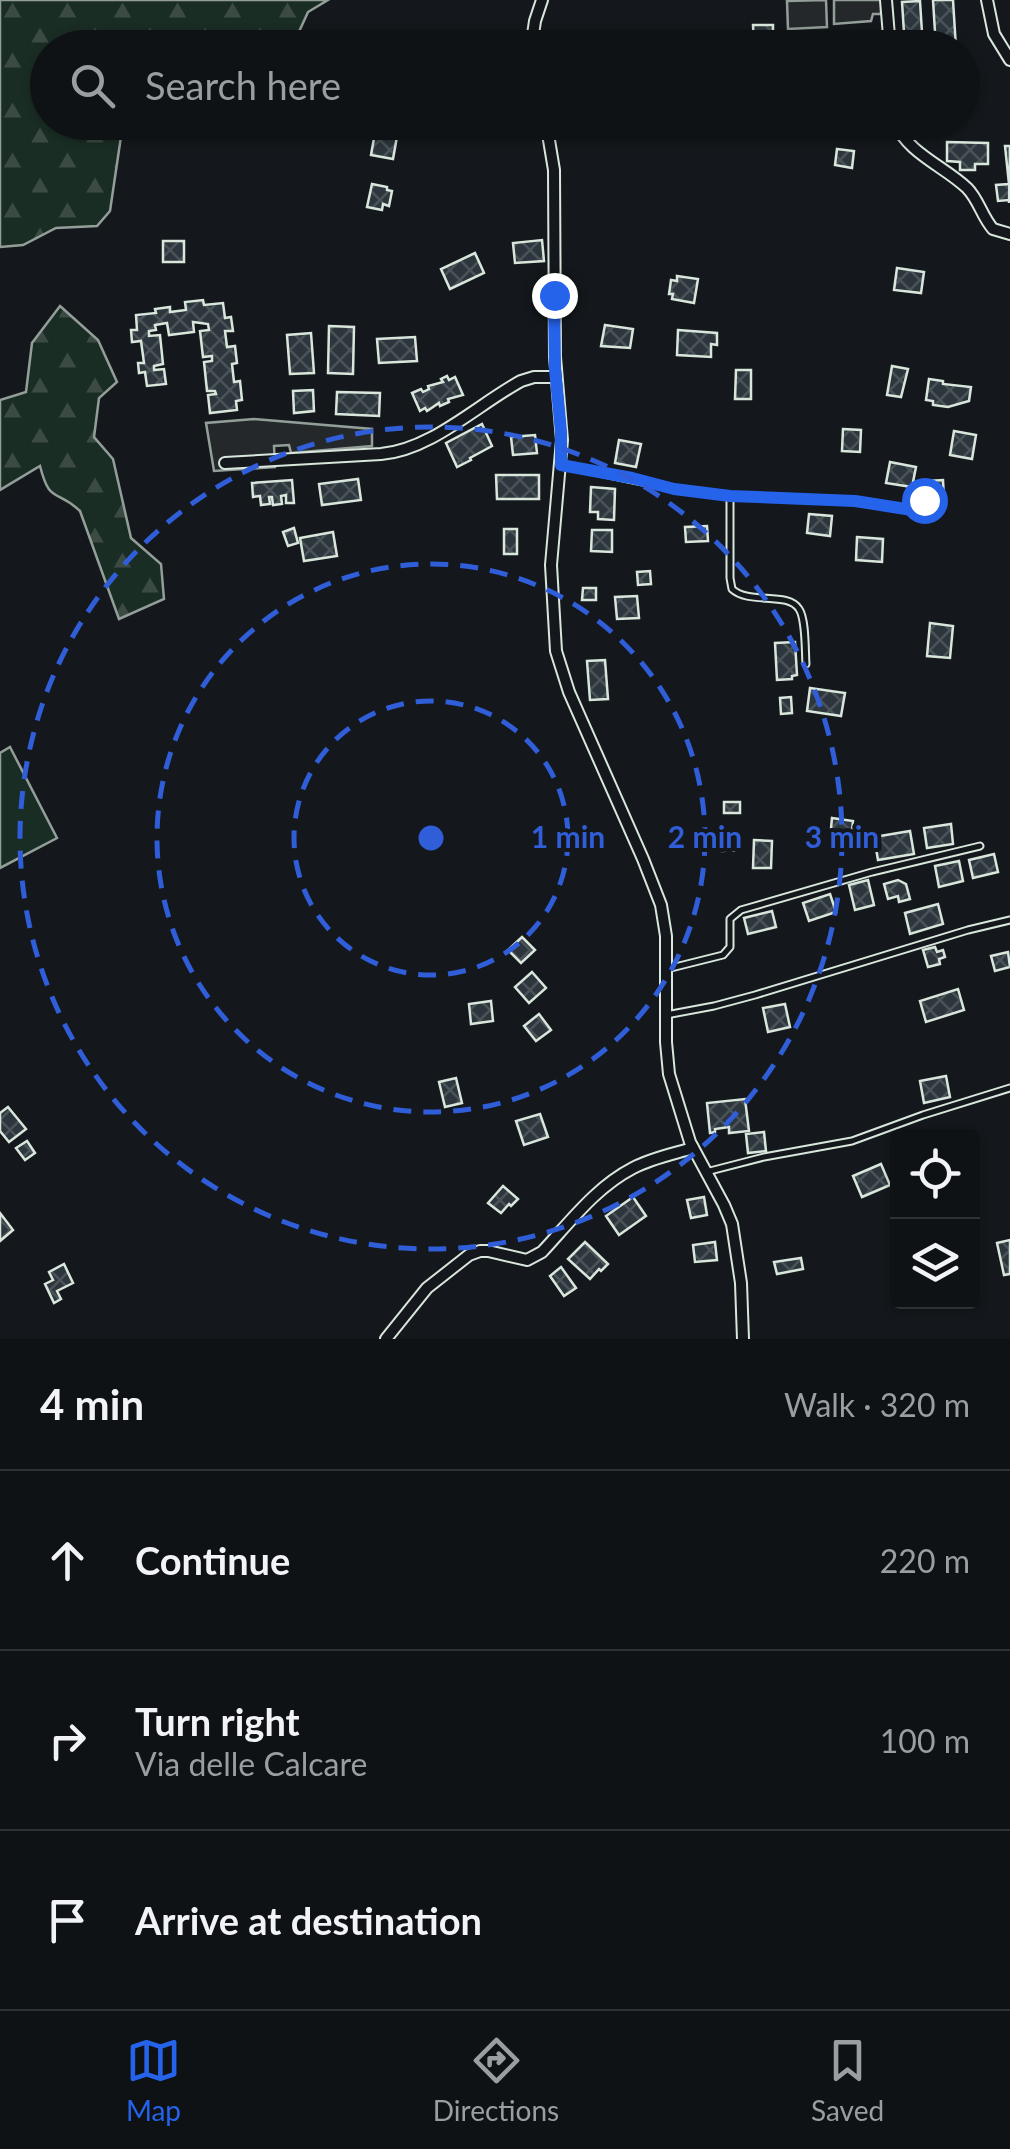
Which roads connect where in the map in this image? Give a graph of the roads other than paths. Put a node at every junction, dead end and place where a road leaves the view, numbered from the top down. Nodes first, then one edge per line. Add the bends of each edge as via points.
1 (542, 0) edge
2 (886, 0) edge
3 (988, 0) edge
4 (533, 30) edge
5 (888, 30) edge
6 (1010, 60) edge
7 (549, 140) edge
8 (906, 140) edge
9 (1010, 234) edge
10 (556, 377) junction
11 (226, 464) dead end
12 (561, 465) junction
13 (925, 492) dead end
14 (730, 496) junction
15 (806, 664) dead end
16 (980, 846) dead end
17 (1010, 920) edge
18 (668, 969) junction
19 (666, 1014) junction
20 (1010, 1088) edge
21 (693, 1148) junction
22 (706, 1172) junction
23 (386, 1339) edge
24 (743, 1339) edge

1 - 4 street
2 - 5 street
3 - 6 street via 994,34
7 - 10 street
8 - 9 street via 970,190 994,230
10 - 11 street via 521,381 402,451
10 - 12 street
12 - 14 lane
12 - 18 street via 551,564 557,657 659,900
13 - 14 lane via 912,510
14 - 15 lane via 732,589 797,606
16 - 18 lane via 741,910 730,919 729,950
17 - 19 lane via 755,995
18 - 19 street
19 - 21 street via 670,1074
20 - 22 lane via 852,1141
21 - 22 street
21 - 23 street via 609,1182 533,1259 468,1255 427,1288
22 - 24 street via 734,1230

